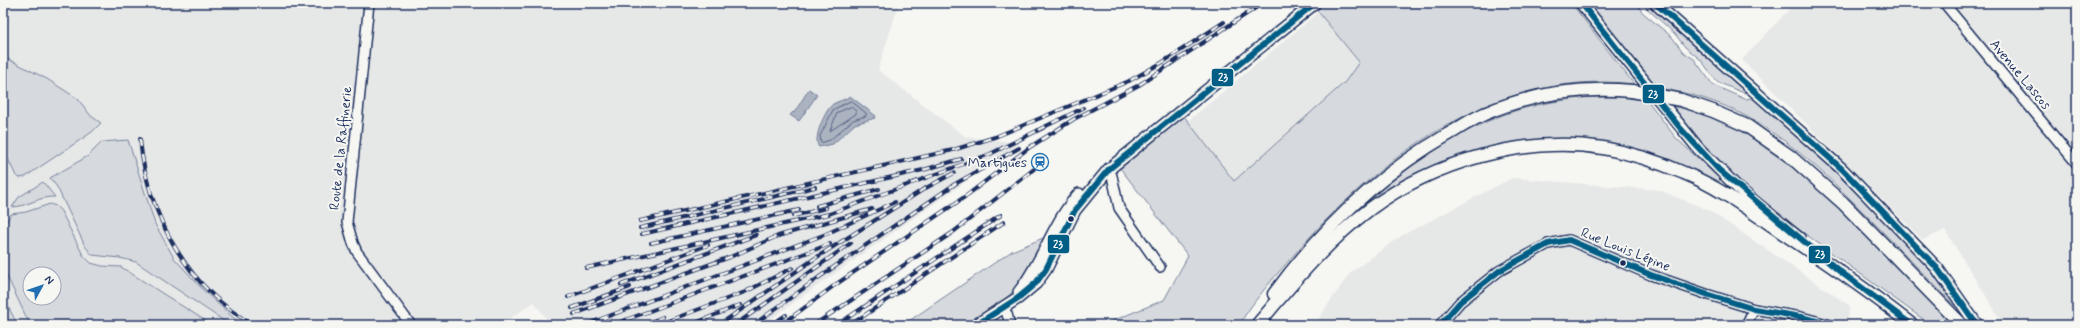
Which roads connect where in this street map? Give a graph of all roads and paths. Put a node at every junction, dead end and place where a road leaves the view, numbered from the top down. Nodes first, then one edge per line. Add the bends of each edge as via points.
1 (369, 3) edge
2 (1315, 3) edge
3 (1581, 3) edge
4 (1655, 3) edge
5 (1944, 3) edge
6 (2077, 164) edge
7 (1109, 169) junction
8 (1160, 267) dead end
9 (1838, 270) junction
10 (1003, 308) junction
11 (1754, 309) junction
12 (411, 325) edge
13 (976, 325) edge
14 (1010, 325) edge
15 (1256, 325) edge
16 (1440, 325) edge
17 (1746, 325) edge
18 (1831, 325) edge
19 (1912, 325) edge
20 (1962, 325) edge
21 (1977, 325) edge

1 - 12 street, Route de la Raffinerie via 347,222 358,252
2 - 7 street
3 - 9 street via 1680,129 1719,170
4 - 21 street via 1842,169 1937,268
5 - 6 street, Avenue Lascos
7 - 8 street via 1119,208
7 - 10 street via 1073,214 1041,277 1030,289
9 - 15 main road via 1739,203 1686,173 1602,148 1527,148 1484,155 1448,166 1404,188 1372,208 1353,222 1319,255
9 - 19 main road
10 - 13 street
10 - 14 street via 1009,317
11 - 16 street, Rue Louis Lépine via 1651,275 1568,240 1548,244 1499,271 1460,302
11 - 17 street
11 - 18 street, Rue Louis Lépine
15 - 20 main road, bridge via 1295,266 1328,228 1388,175 1434,143 1483,114 1523,100 1585,90 1632,91 1681,100 1714,111 1746,126 1792,157 1844,204

